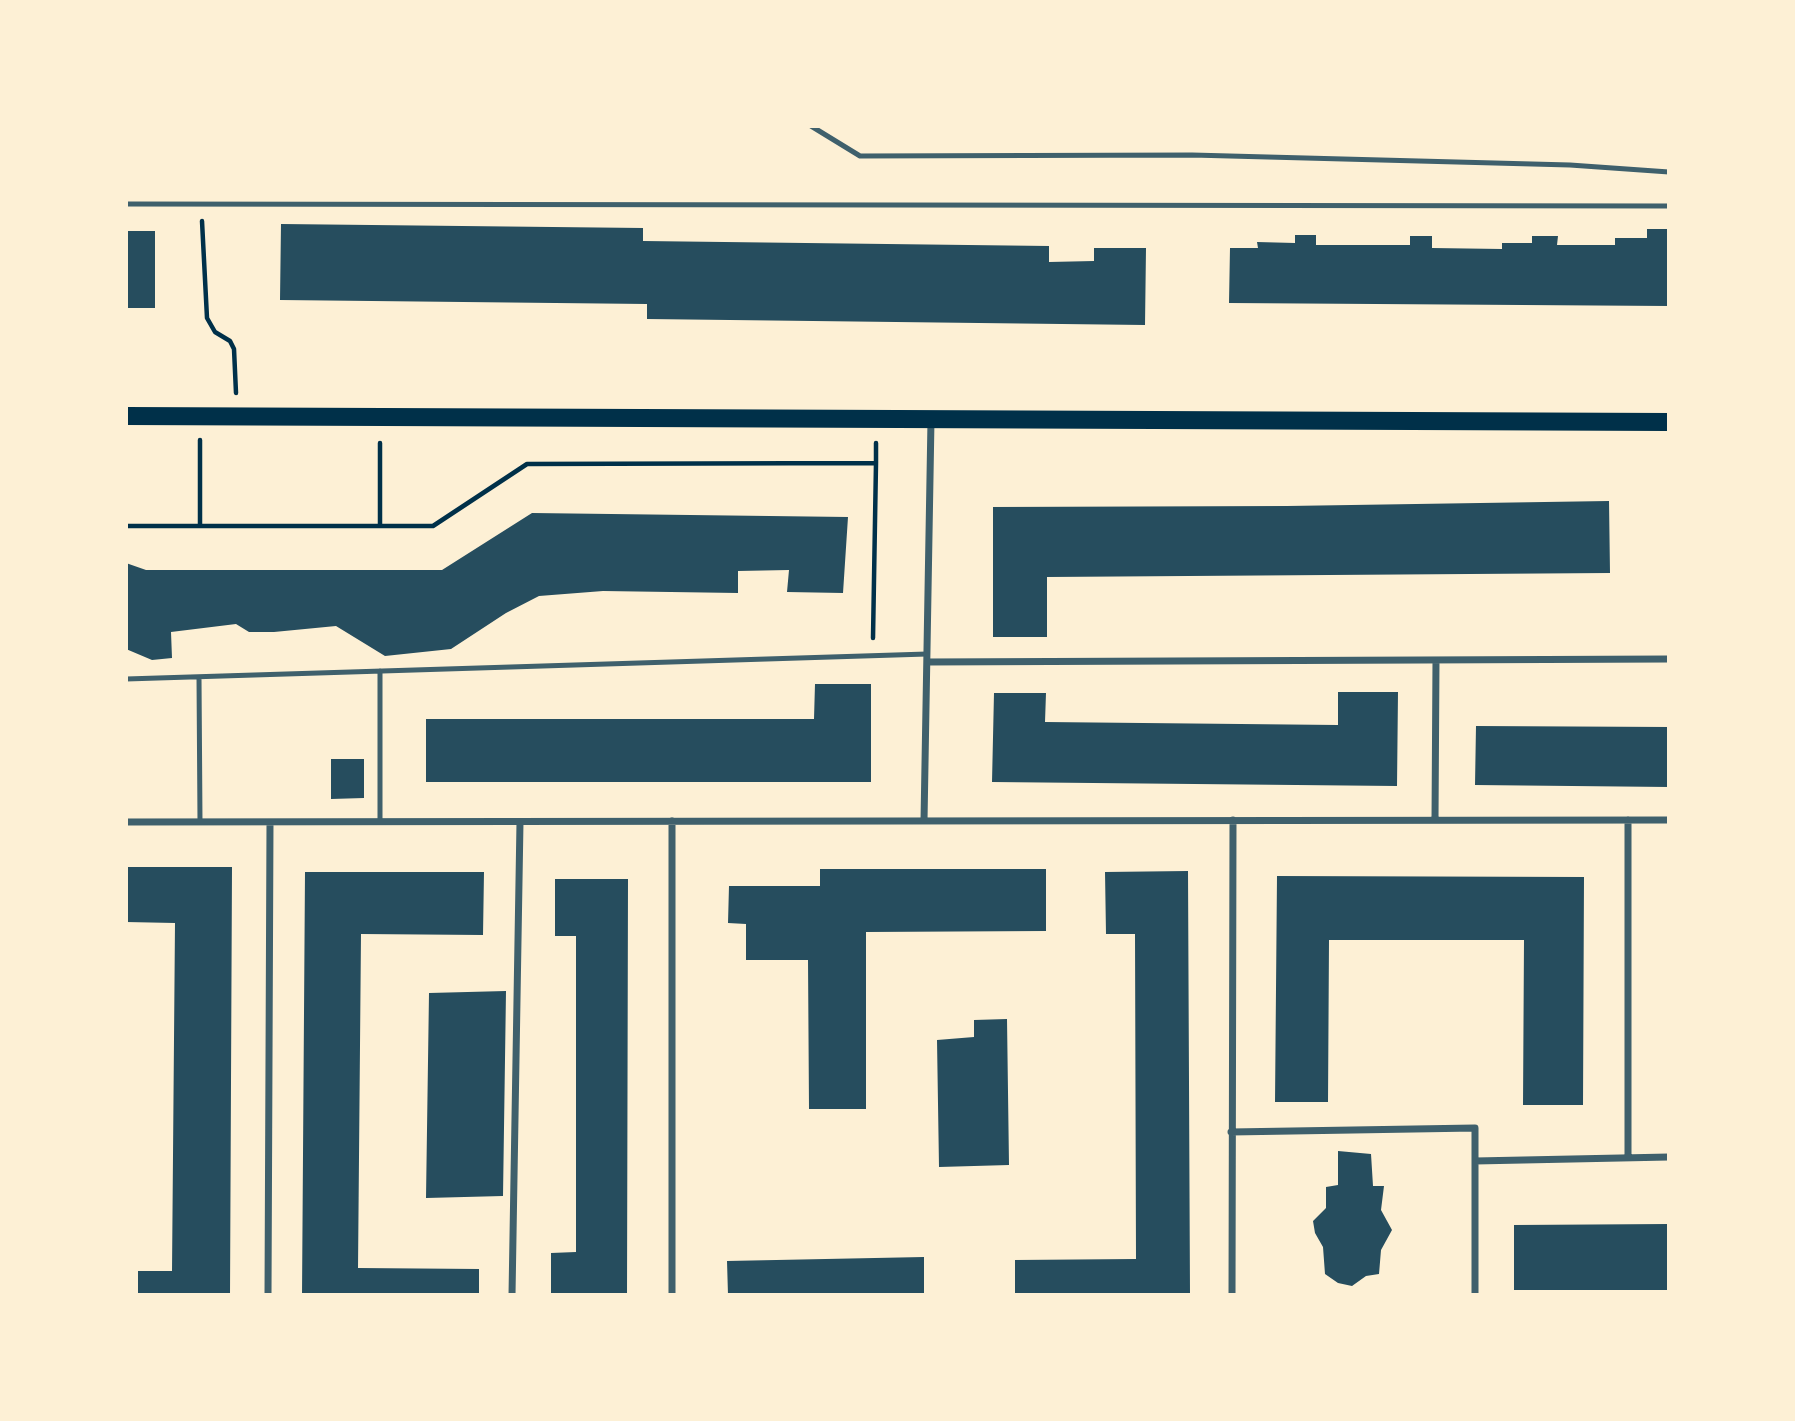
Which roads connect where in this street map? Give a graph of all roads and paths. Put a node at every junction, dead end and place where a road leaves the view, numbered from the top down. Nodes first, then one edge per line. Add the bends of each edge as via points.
1 (811, 126) edge
2 (1669, 172) edge
3 (201, 203) junction
4 (126, 204) edge
5 (1669, 206) edge
6 (126, 416) edge
7 (236, 417) junction
8 (931, 419) junction
9 (1669, 422) edge
10 (876, 439) dead end
11 (200, 440) dead end
12 (380, 440) dead end
13 (876, 463) junction
14 (126, 526) edge
15 (200, 526) junction
16 (380, 526) junction
17 (872, 656) junction
18 (927, 658) junction
19 (1669, 659) edge
20 (1436, 660) junction
21 (380, 671) junction
22 (199, 677) junction
23 (126, 679) edge
24 (1233, 820) junction
25 (1435, 820) junction
26 (1628, 820) junction
27 (1669, 820) edge
28 (380, 821) junction
29 (672, 821) junction
30 (924, 821) junction
31 (126, 822) edge
32 (200, 822) junction
33 (270, 822) junction
34 (520, 822) junction
35 (1231, 1132) junction
36 (1669, 1157) edge
37 (1628, 1158) junction
38 (1475, 1161) junction
39 (268, 1295) edge
40 (512, 1295) edge
41 (672, 1295) edge
42 (1232, 1295) edge
43 (1475, 1295) edge

1 - 2 lane via 860,156 1192,155
3 - 4 lane
3 - 5 lane
3 - 7 path via 207,318 234,349
6 - 7 main road
7 - 8 main road
8 - 9 main road
8 - 18 street
10 - 13 path
11 - 15 path
12 - 16 path
13 - 16 path via 527,464 433,526
13 - 17 path
14 - 15 path
15 - 16 path
17 - 18 lane
17 - 21 lane
18 - 20 street
18 - 30 street
19 - 20 street
20 - 25 street
21 - 22 lane
21 - 28 lane
22 - 23 lane
22 - 32 lane
24 - 25 street
24 - 30 street
24 - 35 street
25 - 26 street
26 - 27 street
26 - 37 street
28 - 33 street
28 - 34 street
29 - 30 street
29 - 34 street
29 - 41 street
31 - 32 street
32 - 33 street
33 - 39 street
34 - 40 street
35 - 38 street via 1475,1128
35 - 42 street
36 - 37 street
37 - 38 street
38 - 43 street

